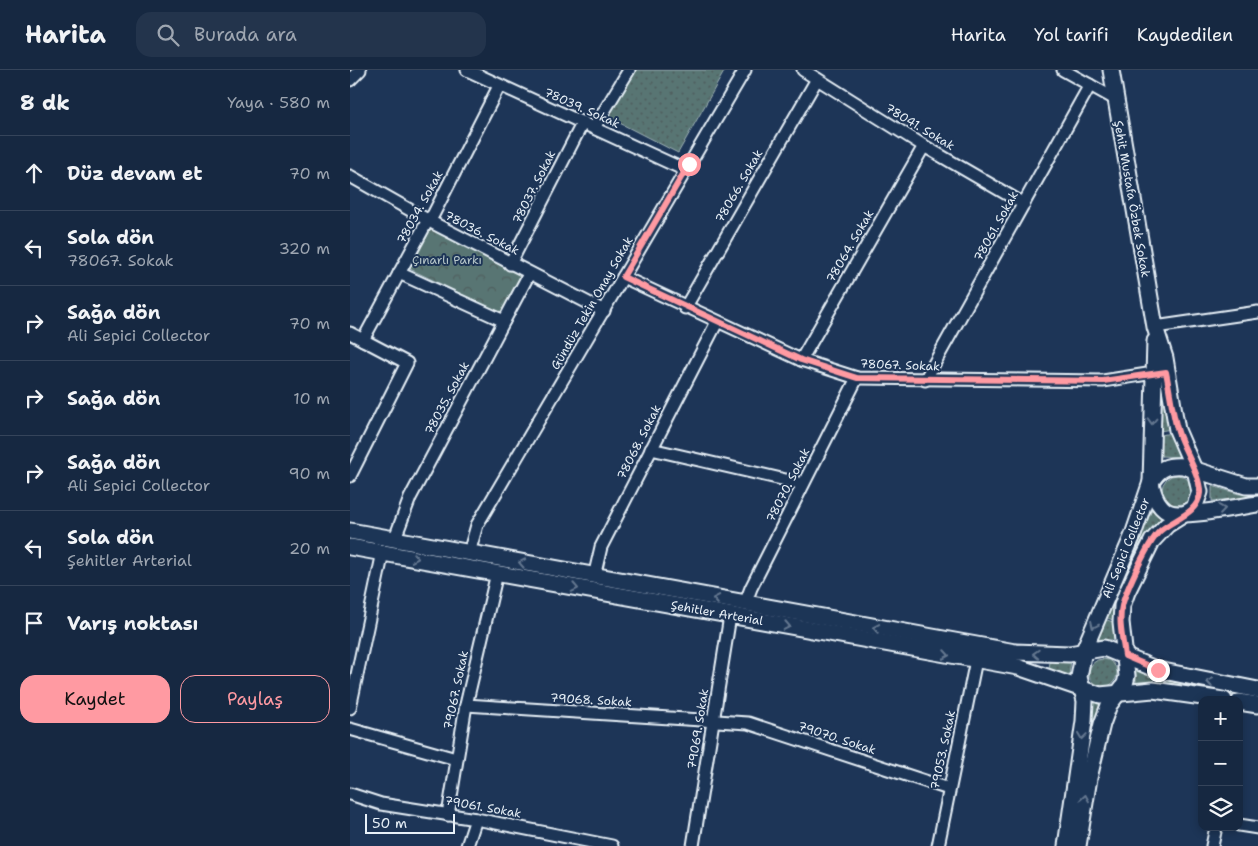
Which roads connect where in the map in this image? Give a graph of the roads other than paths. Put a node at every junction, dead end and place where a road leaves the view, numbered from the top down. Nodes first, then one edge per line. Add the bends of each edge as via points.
1 (360, 70) edge
2 (467, 70) edge
3 (629, 70) edge
4 (745, 70) edge
5 (803, 70) edge
6 (1063, 70) edge
7 (1111, 70) edge
8 (817, 79) junction
9 (350, 80) edge
10 (1090, 85) junction
11 (499, 86) junction
12 (1115, 99) junction
13 (582, 122) junction
14 (594, 128) junction
15 (924, 146) junction
16 (685, 170) junction
17 (350, 176) edge
18 (1024, 204) junction
19 (428, 220) junction
20 (510, 264) junction
21 (399, 273) junction
22 (529, 274) junction
23 (623, 277) junction
24 (685, 308) junction
25 (604, 311) junction
26 (1258, 312) edge
27 (504, 321) junction
28 (717, 322) junction
29 (1155, 327) junction
30 (354, 337) edge
31 (801, 360) junction
32 (1161, 372) junction
33 (857, 378) junction
34 (925, 380) junction
35 (650, 449) junction
36 (1193, 469) junction
37 (350, 476) edge
38 (1151, 482) junction
39 (803, 484) junction
40 (1258, 486) edge
41 (1258, 504) edge
42 (1187, 513) junction
43 (350, 531) edge
44 (395, 538) junction
45 (350, 547) edge
46 (383, 552) junction
47 (469, 553) junction
48 (496, 573) junction
49 (594, 577) junction
50 (745, 604) junction
51 (730, 616) junction
52 (1084, 650) junction
53 (1125, 656) junction
54 (976, 660) junction
55 (1082, 688) junction
56 (1258, 690) edge
57 (1119, 693) junction
58 (1198, 696) edge
59 (1243, 703) edge
60 (466, 705) junction
61 (1258, 705) edge
62 (350, 708) edge
63 (714, 721) junction
64 (350, 729) edge
65 (456, 760) junction
66 (950, 789) junction
67 (350, 794) edge
68 (448, 815) junction
69 (476, 819) junction
70 (1243, 826) edge
71 (1258, 828) edge
72 (1215, 831) edge
73 (584, 843) edge
74 (468, 846) edge
75 (612, 846) edge
76 (694, 846) edge
77 (938, 846) edge
78 (1066, 846) edge
79 (1078, 846) edge
80 (1212, 846) edge

1 - 9 street
2 - 11 street, 78039. Sokak
3 - 14 street
4 - 16 street, Gündüz Tekin Onay Sokak
5 - 8 street, 78041. Sokak
6 - 10 street
7 - 12 main road, Şehit Mustafa Özbek Sokak
8 - 15 street, 78041. Sokak
8 - 24 street, 78066. Sokak
10 - 12 street
10 - 18 street, 78061. Sokak
11 - 13 street, 78039. Sokak
11 - 19 street, 78034. Sokak
12 - 29 main road, Şehit Mustafa Özbek Sokak
13 - 14 street, 78039. Sokak
13 - 20 street, 78037. Sokak
14 - 16 street, 78039. Sokak
15 - 18 street, 78041. Sokak
15 - 31 street, 78064. Sokak
16 - 23 street, Gündüz Tekin Onay Sokak
17 - 19 street, 78036. Sokak
18 - 34 street, 78061. Sokak
19 - 20 street, 78036. Sokak
19 - 21 street, 78034. Sokak
20 - 22 street, 78036. Sokak
21 - 27 street
21 - 30 street, 78034. Sokak
22 - 25 street, 78036. Sokak
22 - 27 street, 78035. Sokak
23 - 24 street, 78067. Sokak
23 - 25 street, Gündüz Tekin Onay Sokak
24 - 28 street, 78067. Sokak
25 - 47 street, Gündüz Tekin Onay Sokak via 477,525
26 - 29 street
27 - 44 street, 78035. Sokak via 410,498
28 - 31 street, 78067. Sokak
28 - 35 street, 78068. Sokak
29 - 32 main road, Ali Sepici Collector
30 - 37 street via 407,362
31 - 33 street, 78067. Sokak
32 - 34 street, 78067. Sokak via 1103,381
32 - 36 main road, Ali Sepici Collector via 1177,430
32 -> 38 main road, Ali Sepici Collector
33 - 34 street, 78067. Sokak
33 - 39 street, 78070. Sokak
35 - 39 street
35 - 49 street, 78068. Sokak via 601,547
36 - 38 main road via 1172,465 1162,468
36 - 40 main road via 1246,486
36 - 42 main road via 1200,492 1194,508
38 - 42 main road via 1161,506 1173,514
38 -> 52 main road, Ali Sepici Collector via 1133,535
39 - 50 street, 78070. Sokak
42 -> 41 main road, Ali Sepici Collector
42 - 53 main road, Ali Sepici Collector via 1152,541 1127,592 1121,622
43 - 44 main road, Şehitler Arterial
44 - 47 main road, Şehitler Arterial
45 - 46 main road, Şehitler Arterial
46 -> 48 main road, Şehitler Arterial
46 - 62 street
49 -> 47 main road, Şehitler Arterial
48 -> 51 main road, Şehitler Arterial
48 - 60 street, 79067. Sokak
50 -> 49 main road, Şehitler Arterial
52 -> 50 main road, Şehitler Arterial via 1059,654 1015,652
51 -> 54 main road, Şehitler Arterial
51 - 63 street, 79069. Sokak
52 - 53 main road via 1104,648
52 - 55 main road via 1079,678
56 -> 53 main road via 1158,670
53 - 57 main road via 1127,676
54 - 55 main road, Şehitler Arterial via 1030,670
54 - 66 street, 79053. Sokak
55 - 57 main road via 1100,695
55 -> 78 main road via 1086,701 1084,722
57 - 58 main road via 1153,690
79 -> 57 main road via 1088,778 1102,724 1108,705
59 - 61 main road
60 - 63 street, 79068. Sokak
60 - 65 street, 79067. Sokak
63 - 66 street, 79070. Sokak via 748,724
63 - 76 street, 79069. Sokak
64 - 65 street
65 - 68 street, 79067. Sokak
66 - 77 street, 79053. Sokak
67 - 68 street, 79061. Sokak via 381,804
68 - 69 street, 79061. Sokak
69 - 73 street, 79061. Sokak
69 - 74 street
70 - 71 street
72 - 80 street
73 - 75 street, 79061. Sokak

